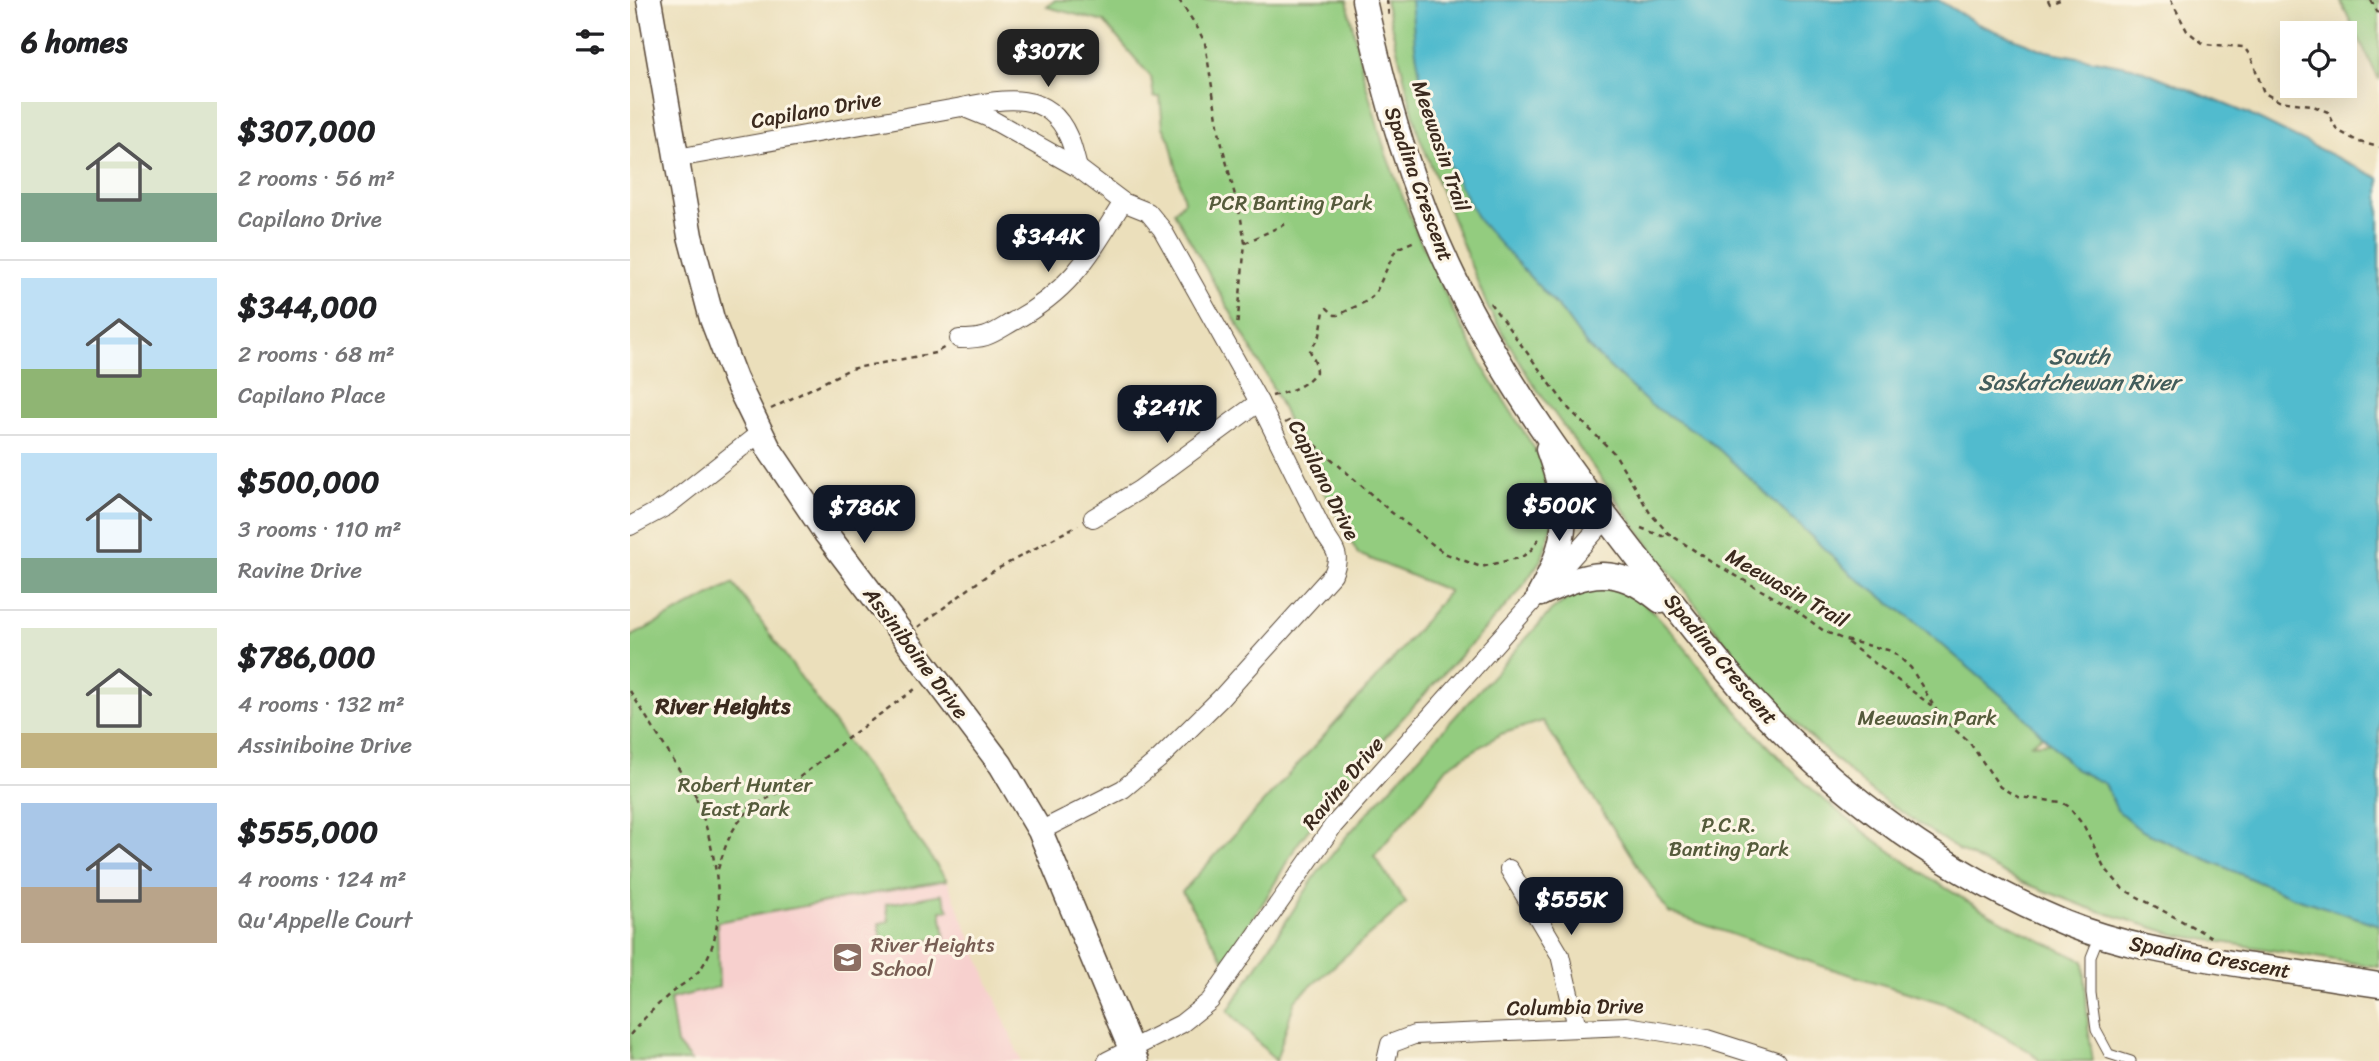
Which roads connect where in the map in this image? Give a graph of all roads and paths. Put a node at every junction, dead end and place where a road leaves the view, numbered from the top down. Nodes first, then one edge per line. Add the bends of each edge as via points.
1 (649, 0) edge
2 (1179, 0) edge
3 (1364, 0) edge
4 (1387, 0) edge
5 (2060, 0) edge
6 (2171, 0) edge
7 (2371, 0) edge
8 (2049, 2) edge
9 (2379, 15) edge
10 (1390, 26) dead end
11 (962, 107) junction
12 (2379, 147) edge
13 (677, 158) junction
14 (1078, 168) junction
15 (1123, 202) junction
16 (1285, 224) dead end
17 (1434, 233) junction
18 (1245, 243) junction
19 (1489, 299) dead end
20 (1237, 332) dead end
21 (959, 339) dead end
22 (934, 353) dead end
23 (1259, 402) junction
24 (768, 425) junction
25 (1541, 428) junction
26 (1273, 429) junction
27 (1093, 518) joint
28 (1607, 518) junction
29 (630, 526) edge
30 (1671, 535) junction
31 (1624, 540) junction
32 (1522, 557) dead end
33 (1539, 594) junction
34 (917, 627) dead end
35 (1691, 627) junction
36 (1845, 640) junction
37 (920, 686) dead end
38 (630, 691) edge
39 (1935, 708) junction
40 (695, 795) junction
41 (758, 804) junction
42 (1040, 831) junction
43 (1508, 869) dead end
44 (717, 872) junction
45 (2099, 936) junction
46 (2219, 942) dead end
47 (2379, 985) edge
48 (1577, 1027) junction
49 (630, 1035) edge
50 (1134, 1056) edge
51 (1107, 1061) edge
52 (1387, 1061) edge
53 (1776, 1061) edge
54 (2130, 1061) edge

1 - 13 street, Assiniboine Drive
2 - 18 path via 1205,43 1220,137
3 - 17 street, Spadina Crescent via 1392,114
4 - 10 path
5 - 8 path
6 - 12 path via 2187,30 2204,44 2244,47 2264,93 2279,101 2311,104 2328,112 2337,131
7 - 9 path
11 - 13 street, Capilano Drive
11 - 14 street, Capilano Drive
11 - 14 street, Capilano Drive via 1002,99 1031,102 1052,112 1068,135
13 - 24 street, Assiniboine Drive via 690,236 712,318 735,379
14 - 15 street, Capilano Drive
15 - 21 street via 1087,259 1041,306 983,339
15 - 23 street, Capilano Drive via 1148,212 1162,229
16 - 18 path
17 - 23 path via 1396,249 1382,283 1367,301 1338,315 1327,308 1310,351 1316,373 1290,393
17 - 25 street, Spadina Crescent via 1481,330
18 - 20 path
19 - 30 path, Meewasin Trail via 1569,409 1615,454 1658,524
22 - 24 path via 850,369 770,410
23 - 26 street, Capilano Drive
23 - 27 street
24 - 29 street via 667,506
24 - 42 street, Assiniboine Drive via 769,449 825,532 1001,765
25 - 28 street, Spadina Crescent
25 - 33 street via 1558,475 1564,520 1556,561
26 - 32 path via 1289,421 1444,553 1480,567
26 - 42 street, Capilano Drive via 1336,550 1333,574 1159,759 1122,789
27 - 34 path via 990,573
28 - 31 street, Spadina Crescent
28 - 33 street, Ravine Drive
30 - 31 path via 1642,528
30 - 36 path, Meewasin Trail
31 - 35 street, Spadina Crescent
33 - 35 street via 1582,577 1616,576 1642,585
33 - 50 street, Ravine Drive via 1333,826 1210,1001
35 - 45 street, Spadina Crescent via 1784,733 1843,788 1920,846 2004,895
36 - 39 path
36 - 39 path, Meewasin Trail via 1896,654 1911,668
37 - 41 path
38 - 40 path
39 - 46 path, Meewasin Trail via 1970,743 2007,792 2068,806 2084,826 2104,867 2123,889
40 - 41 path via 734,811
40 - 44 path via 707,824
41 - 44 path via 729,834
42 - 50 street, Assiniboine Drive
43 - 48 street via 1560,955
44 - 49 path via 718,914 711,953 696,975 673,991
45 - 47 street, Spadina Crescent via 2184,956
45 - 54 lane via 2091,957 2096,1030 2109,1054
48 - 52 street, Columbia Drive via 1414,1035 1390,1044
48 - 53 street, Columbia Drive via 1660,1030
50 - 51 street, Ravine Drive

